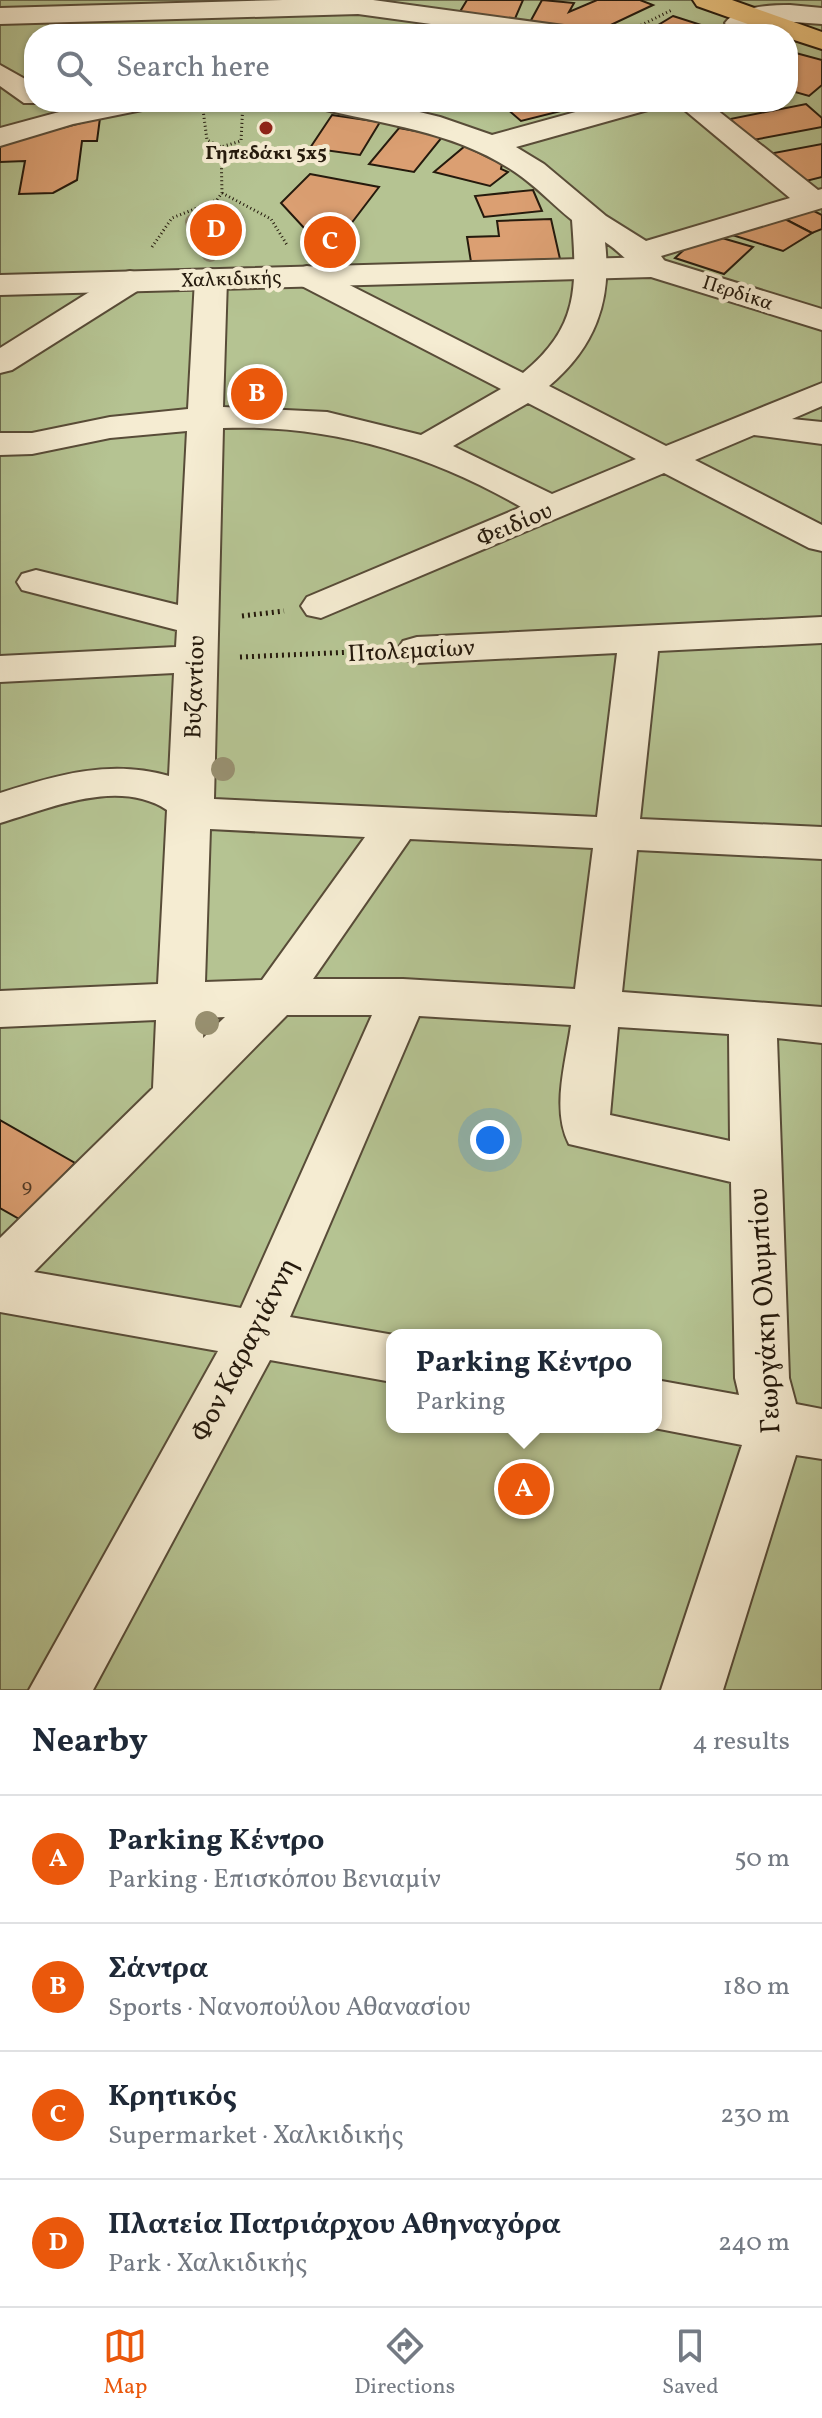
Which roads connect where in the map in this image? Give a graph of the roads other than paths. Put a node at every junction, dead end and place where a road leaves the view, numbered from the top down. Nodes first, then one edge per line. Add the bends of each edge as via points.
1 (696, 2) edge
2 (361, 3) edge
3 (0, 16) edge
4 (822, 16) edge
5 (341, 24) edge
6 (499, 24) edge
7 (752, 24) edge
8 (757, 24) edge
9 (798, 35) edge
10 (822, 41) edge
11 (798, 42) edge
12 (822, 50) edge
13 (0, 73) edge
14 (24, 90) edge
15 (49, 112) edge
16 (387, 112) edge
17 (609, 112) edge
18 (702, 112) edge
19 (0, 137) edge
20 (489, 145) junction
21 (817, 199) edge
22 (587, 218) junction
23 (648, 260) junction
24 (592, 269) junction
25 (307, 276) junction
26 (211, 279) junction
27 (130, 281) junction
28 (0, 285) edge
29 (822, 320) edge
30 (0, 363) edge
31 (527, 389) junction
32 (822, 393) edge
33 (205, 418) junction
34 (751, 424) junction
35 (822, 433) edge
36 (0, 444) edge
37 (426, 447) junction
38 (665, 461) junction
39 (551, 509) junction
40 (822, 540) edge
41 (36, 582) dead end
42 (321, 606) road end
43 (822, 630) edge
44 (639, 639) junction
45 (196, 640) junction
46 (417, 650) road end
47 (0, 669) edge
48 (188, 806) junction
49 (0, 808) edge
50 (397, 824) junction
51 (616, 834) junction
52 (822, 843) edge
53 (275, 997) junction
54 (403, 997) junction
55 (179, 1000) junction
56 (0, 1009) edge
57 (598, 1009) junction
58 (752, 1017) junction
59 (822, 1025) edge
60 (177, 1095) junction
61 (756, 1167) junction
62 (12, 1243) edge
63 (0, 1289) edge
64 (256, 1334) junction
65 (386, 1357) edge
66 (662, 1406) edge
67 (798, 1430) edge
68 (60, 1690) edge
69 (692, 1690) edge

1 - 7 main road
2 - 3 street
2 - 5 street
2 - 6 street
4 - 8 street via 780,12
9 - 10 main road
11 - 12 main road
13 - 14 street
15 - 19 street
16 - 20 street
17 - 20 street
18 - 21 street
20 - 22 street via 535,172
21 - 23 street
22 - 23 street via 616,232
22 - 24 street
23 - 24 street, Χαλκιδικής
23 - 29 street, Περδίκα
24 - 25 street, Χαλκιδικής
24 - 31 street via 591,295 576,334
25 - 26 street, Χαλκιδικής
25 - 31 street
26 - 27 street, Χαλκιδικής
26 - 33 street, Βυζαντίου
27 - 28 street, Χαλκιδικής
27 - 30 street
31 - 37 street
31 - 38 street
32 - 34 street, Φειδίου
33 - 36 street
33 - 37 street via 328,424
33 - 45 street, Βυζαντίου
34 - 35 street
34 - 38 street, Φειδίου
37 - 39 street via 501,478
38 - 39 street, Φειδίου
38 - 40 street
39 - 42 street, Φειδίου
41 - 45 street
43 - 44 street, Πτολεμαίων
44 - 46 street, Πτολεμαίων
44 - 51 street
45 - 47 street
45 - 48 street, Βυζαντίου
48 - 49 street via 167,790 112,781
48 - 50 street via 206,814
48 - 55 street, Βυζαντίου
50 - 51 street
50 - 53 street
51 - 52 street
51 - 57 street
53 - 54 street
53 - 55 street
53 - 60 street
54 - 57 street
54 - 64 street, Φον Καραγιάννη
55 - 56 street
55 - 60 street, Βυζαντίου
57 - 58 street
57 - 61 street via 587,1130
58 - 59 street
58 - 61 street, Γεωργάκη Ολυμπίου
60 - 62 street
61 - 67 street, Γεωργάκη Ολυμπίου via 762,1378
63 - 64 street
64 - 65 street
64 - 68 street, Φον Καραγιάννη
66 - 67 street
67 - 69 street, Γεωργάκη Ολυμπίου via 765,1466

